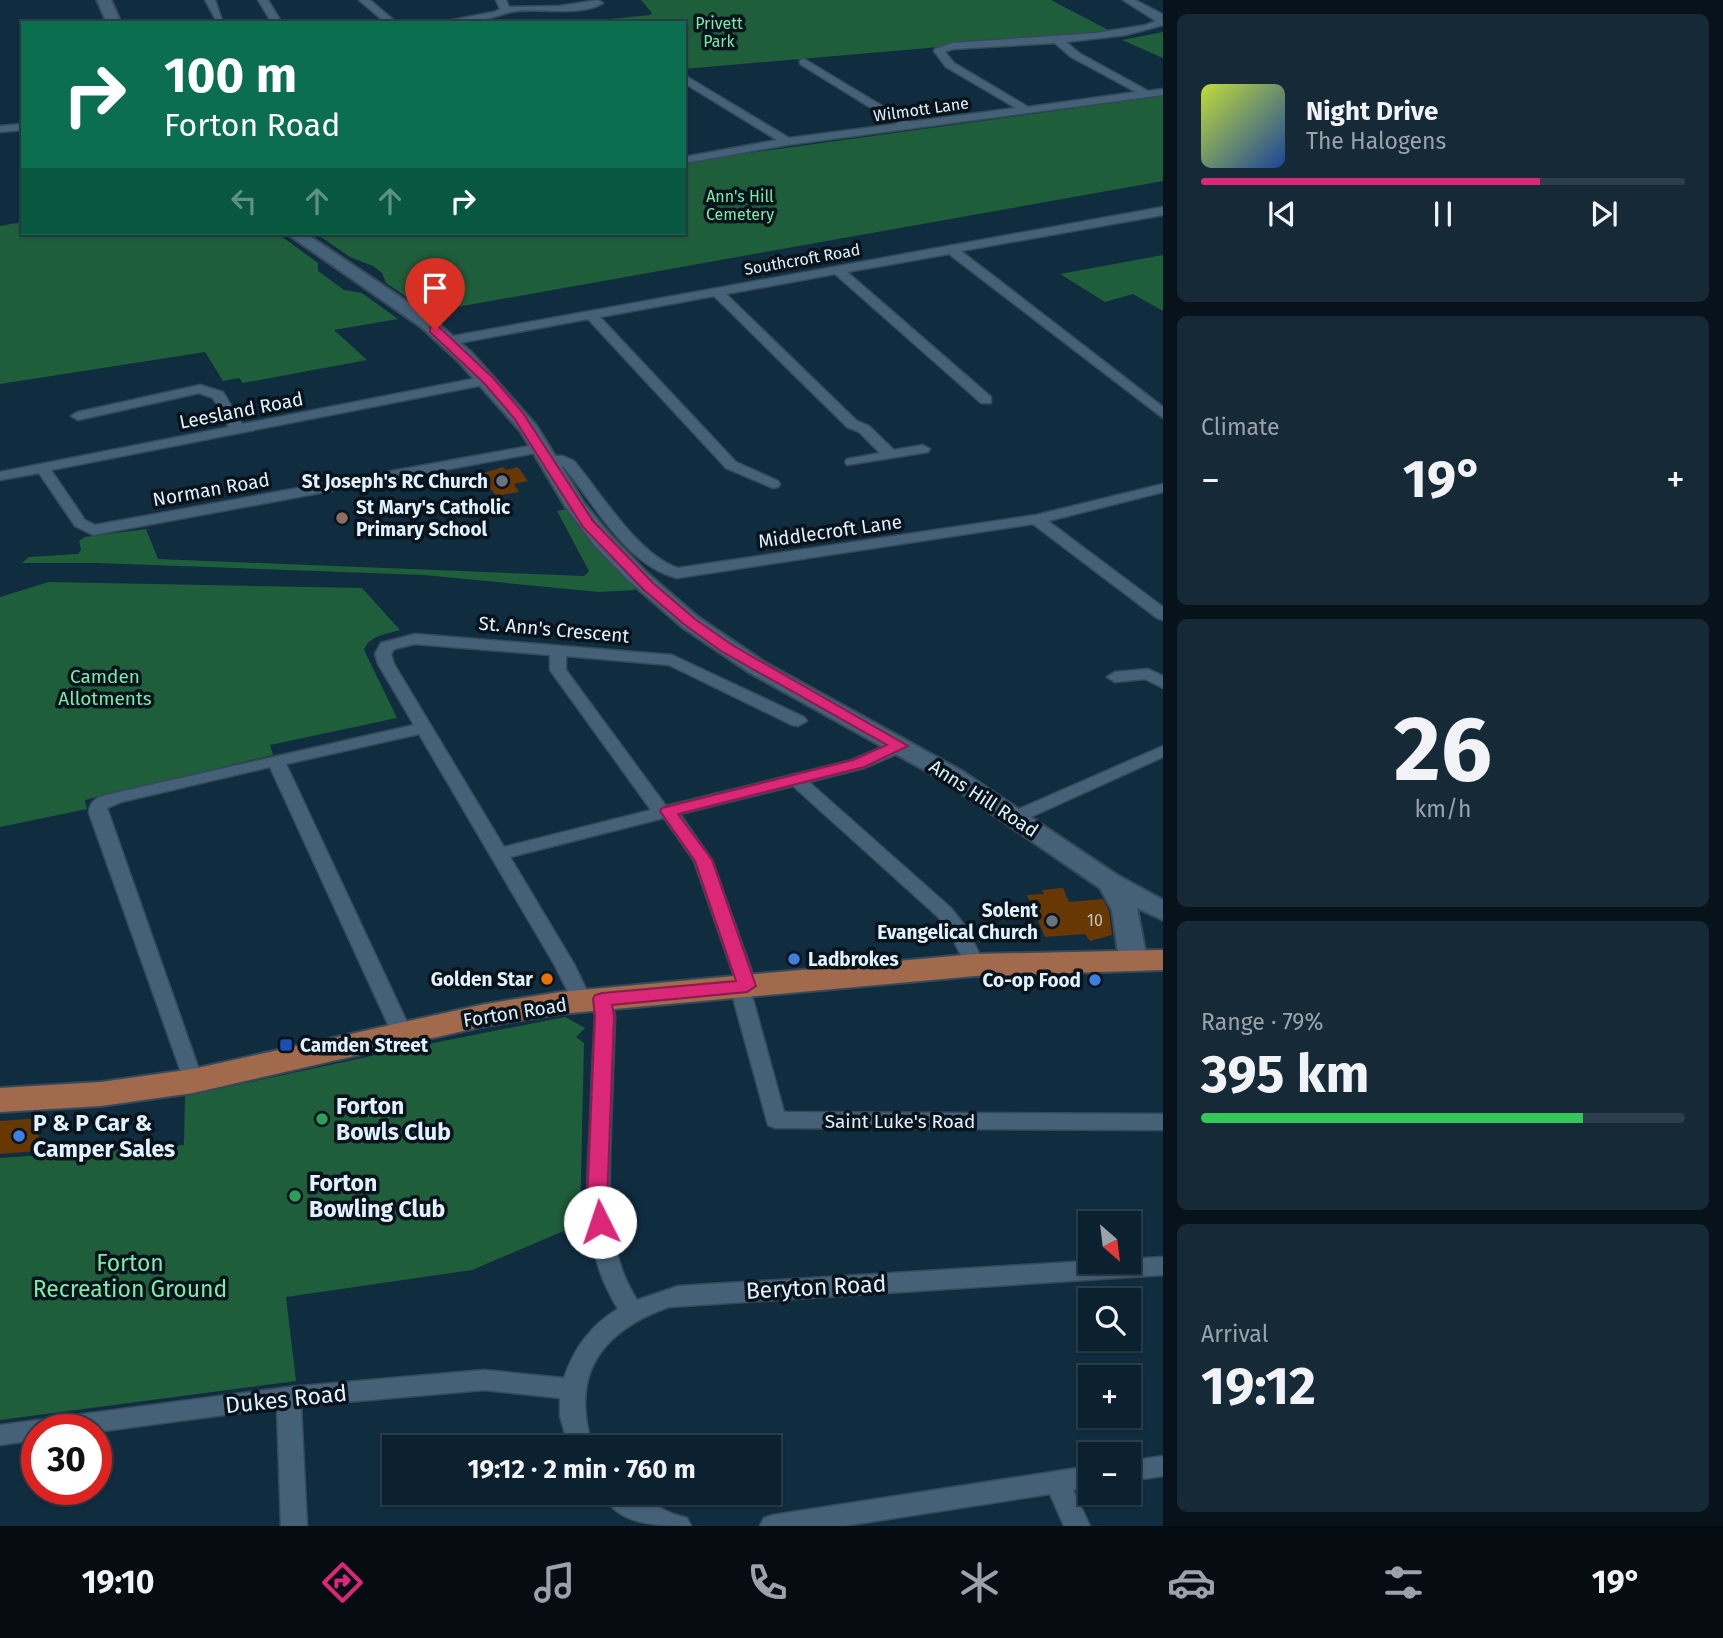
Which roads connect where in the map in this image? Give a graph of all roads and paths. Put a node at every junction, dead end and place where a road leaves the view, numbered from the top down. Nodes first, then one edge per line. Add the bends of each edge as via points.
1 (104, 0) edge
2 (210, 0) edge
3 (263, 0) edge
4 (365, 0) edge
5 (1128, 0) edge
6 (598, 3) edge
7 (503, 5) edge
8 (219, 18) dead end
9 (113, 21) edge
10 (276, 21) edge
11 (390, 21) edge
12 (458, 21) edge
13 (1056, 39) junction
14 (804, 62) dead end
15 (686, 79) edge
16 (1163, 92) edge
17 (1148, 94) junction
18 (1028, 111) junction
19 (909, 127) junction
20 (0, 129) edge
21 (21, 129) edge
22 (788, 142) junction
23 (686, 160) edge
24 (1163, 211) edge
25 (297, 235) edge
26 (953, 250) junction
27 (837, 270) junction
28 (718, 292) junction
29 (591, 314) junction
30 (448, 341) junction
31 (488, 380) junction
32 (83, 399) dead end
33 (986, 400) dead end
34 (96, 411) junction
35 (1163, 414) edge
36 (78, 416) dead end
37 (238, 430) junction
38 (923, 449) dead end
39 (545, 454) junction
40 (891, 455) junction
41 (852, 462) dead end
42 (42, 467) junction
43 (0, 476) edge
44 (774, 484) dead end
45 (1159, 492) edge
46 (1036, 519) junction
47 (1163, 615) edge
48 (559, 651) junction
49 (1115, 677) dead end
50 (1163, 683) edge
51 (798, 722) dead end
52 (425, 728) junction
53 (900, 746) junction
54 (1163, 751) edge
55 (275, 760) junction
56 (797, 780) junction
57 (665, 812) junction
58 (1016, 817) junction
59 (500, 854) junction
60 (1108, 881) junction
61 (1163, 911) edge
62 (1148, 960) edge
63 (975, 965) junction
64 (743, 986) junction
65 (592, 1000) junction
66 (402, 1033) junction
67 (193, 1081) junction
68 (0, 1100) edge
69 (1163, 1122) edge
70 (1163, 1266) edge
71 (633, 1313) junction
72 (572, 1389) junction
73 (289, 1397) junction
74 (0, 1435) edge
75 (577, 1435) edge
76 (1163, 1466) edge
77 (1141, 1469) edge
78 (1078, 1479) edge
79 (1057, 1482) junction
80 (627, 1505) edge
81 (294, 1526) edge
82 (678, 1526) edge
83 (773, 1526) edge
84 (1077, 1526) edge

1 - 9 street
2 - 8 street
3 - 10 street
4 - 11 street
5 - 13 street via 1162,19 1159,25
6 - 7 street via 560,9
7 - 12 street via 490,17
13 - 17 street via 1075,55
13 - 18 street via 952,46 938,53 950,65
14 - 19 street
15 - 22 street
16 - 17 street, Wilmott Lane
17 - 18 street, Wilmott Lane
18 - 19 street, Wilmott Lane
19 - 22 street, Wilmott Lane
20 - 21 street
22 - 23 street, Wilmott Lane
24 - 26 street, Southcroft Road
25 - 30 street, Anns Hill Road
26 - 27 street, Southcroft Road
26 - 35 street
27 - 28 street, Southcroft Road
27 - 33 street
28 - 29 street, Southcroft Road
28 - 40 street via 852,424 864,429
29 - 30 street, Southcroft Road
29 - 44 street via 731,465
30 - 31 street, Anns Hill Road
31 - 37 street, Leesland Road
31 - 39 street, Anns Hill Road
32 - 34 street
34 - 36 street
34 - 37 street via 204,389 219,397
37 - 42 street, Leesland Road
38 - 40 street
39 - 42 street, Norman Road via 99,529 80,523
39 - 46 street, Middlecroft Lane via 569,464 611,518 669,573
39 - 53 street, Anns Hill Road via 575,506 620,559 690,622 758,668
40 - 41 street
42 - 43 street, Leesland Road
45 - 46 street, Middlecroft Lane
46 - 47 street
48 - 51 street, St. Ann's Crescent via 672,660
48 - 52 street, St. Ann's Crescent via 415,639 387,646 383,654 386,664
48 - 57 street via 558,670
49 - 50 street via 1148,674
52 - 55 street
52 - 59 street
53 - 56 street via 858,764
53 - 58 street, Anns Hill Road
54 - 58 street
55 - 66 street
55 - 67 street via 99,805 98,813
56 - 57 street
56 - 63 street via 944,912
57 - 59 street
57 - 64 street via 703,860
58 - 60 street, Anns Hill Road
59 - 65 street via 564,964
60 - 61 street, Anns Hill Road
60 - 62 street, Anns Hill Road via 1121,898
62 - 63 main road, Forton Road
63 - 64 main road, Forton Road
64 - 65 main road, Forton Road
64 - 69 street, Saint Luke's Road via 775,1120
65 - 66 main road, Forton Road via 502,1012
65 - 71 street via 605,1016 597,1203 606,1259
66 - 67 main road, Forton Road
67 - 68 main road, Forton Road via 100,1094
70 - 71 street, Beryton Road via 678,1295
71 - 72 street, Beryton Road via 608,1327 593,1343
72 - 73 street, Dukes Road via 484,1380
72 - 75 street, Beryton Road via 571,1416
73 - 74 street, Dukes Road
73 - 81 street
76 - 77 street
78 - 79 street
79 - 83 street
79 - 84 street
80 - 82 street

